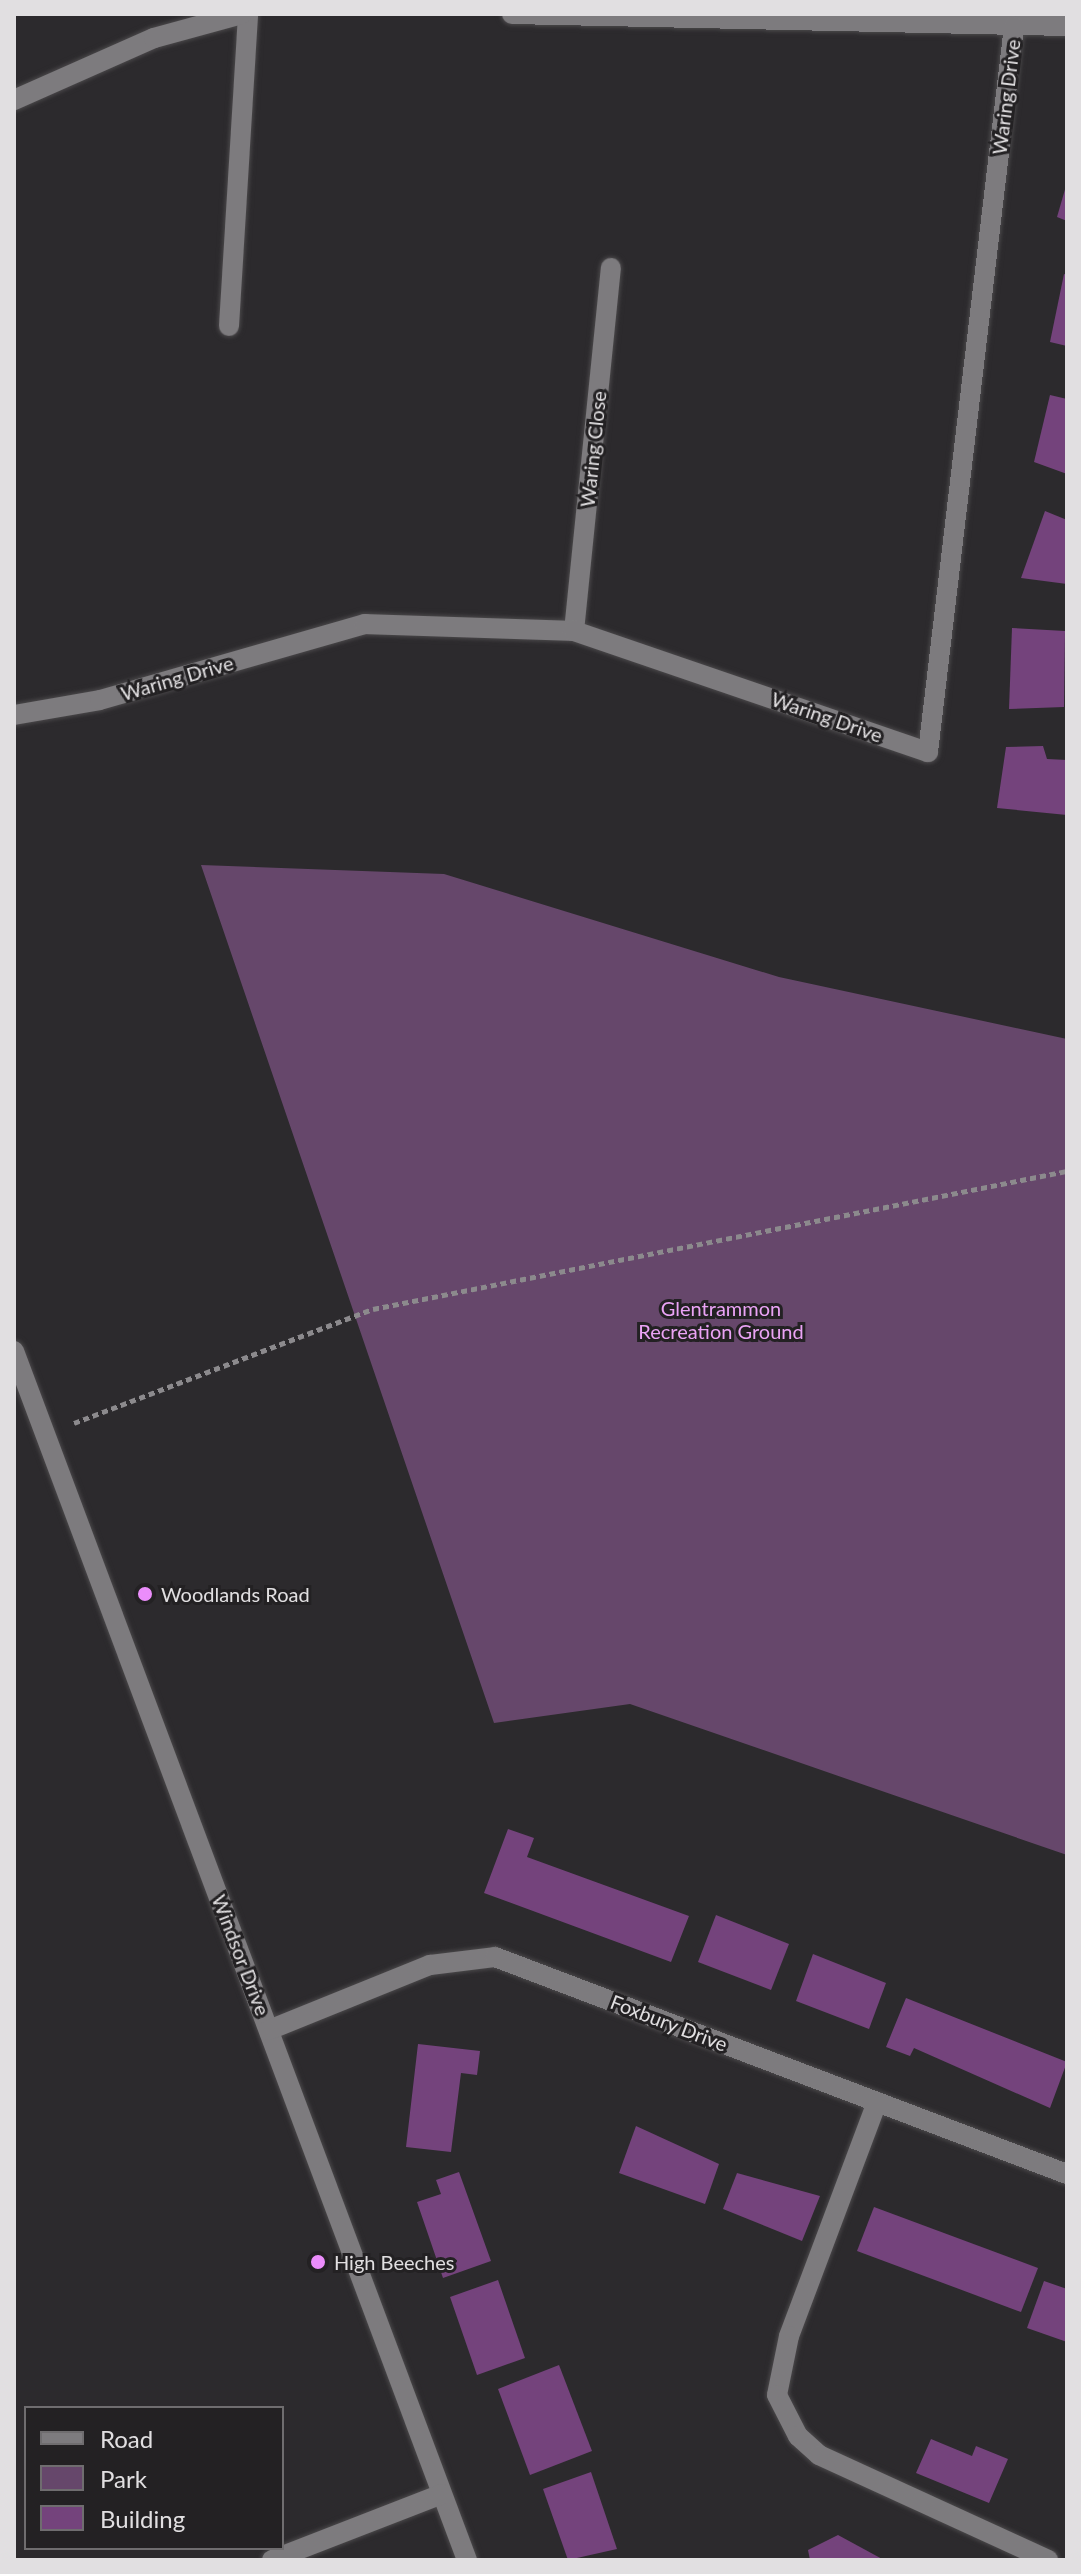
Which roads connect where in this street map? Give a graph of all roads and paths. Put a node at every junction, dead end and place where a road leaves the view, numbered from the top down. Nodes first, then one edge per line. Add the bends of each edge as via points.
1 (242, 14) edge
2 (248, 14) edge
3 (512, 14) edge
4 (1014, 26) junction
5 (1067, 26) edge
6 (14, 100) edge
7 (611, 268) dead end
8 (229, 326) dead end
9 (574, 631) junction
10 (14, 715) edge
11 (1067, 1171) edge
12 (14, 1351) edge
13 (43, 1435) junction
14 (269, 2030) junction
15 (877, 2102) junction
16 (1067, 2174) edge
17 (442, 2494) junction
18 (272, 2560) edge
19 (467, 2560) edge
20 (1048, 2560) edge

1 - 6 street via 154,38
2 - 8 street
3 - 4 street
4 - 5 street
4 - 9 street, Waring Drive via 928,752
7 - 9 street, Waring Close
9 - 10 street, Waring Drive via 365,624 100,700
11 - 13 path via 373,1309
12 - 13 street, Windsor Drive
13 - 14 street, Windsor Drive
14 - 15 street, Foxbury Drive via 430,1965 495,1957
14 - 17 street, Windsor Drive
15 - 16 street, Foxbury Drive
15 - 20 street via 789,2336 777,2395 798,2436 819,2455
17 - 18 street
17 - 19 street, Windsor Drive

